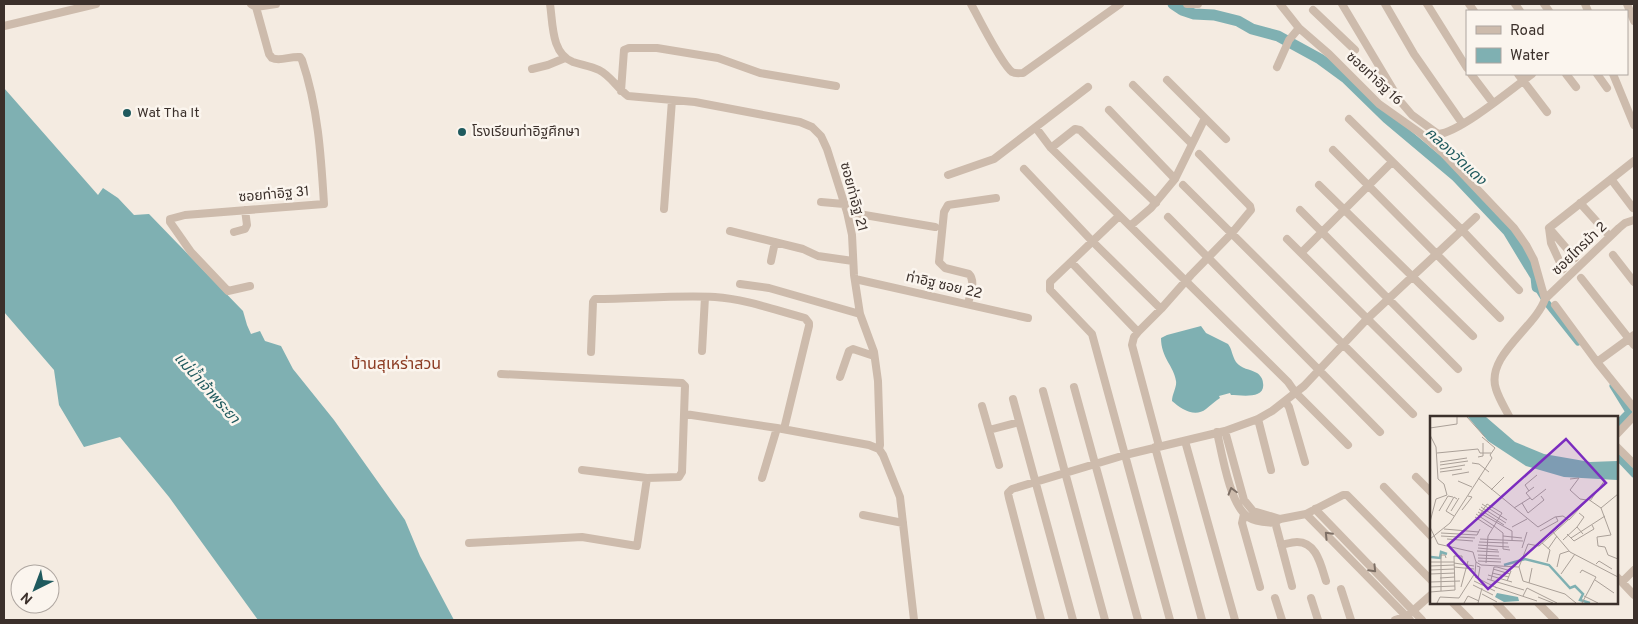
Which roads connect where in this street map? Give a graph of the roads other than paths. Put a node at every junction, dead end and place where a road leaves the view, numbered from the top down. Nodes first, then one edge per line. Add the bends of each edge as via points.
1 (52, 4) edge
2 (96, 4) edge
3 (276, 4) edge
4 (550, 4) edge
5 (971, 4) edge
6 (1120, 4) edge
7 (1187, 4) edge
8 (1198, 4) edge
9 (1280, 4) edge
10 (1342, 4) edge
11 (1385, 4) edge
12 (1427, 4) edge
13 (1627, 4) edge
14 (254, 5) edge
15 (1312, 10) dead end
16 (54, 13) junction
17 (1634, 21) edge
18 (4, 26) edge
19 (1299, 28) junction
20 (1357, 31) junction
21 (1347, 41) junction
22 (1355, 50) dead end
23 (565, 58) junction
24 (1466, 66) edge
25 (1277, 67) dead end
26 (532, 69) dead end
27 (1472, 75) edge
28 (1567, 75) edge
29 (1612, 75) edge
30 (1521, 77) edge
31 (1599, 77) edge
32 (1167, 80) dead end
33 (1133, 85) dead end
34 (836, 86) dead end
35 (1088, 87) dead end
36 (1576, 87) dead end
37 (1607, 88) dead end
38 (621, 91) junction
39 (672, 100) junction
40 (1493, 103) junction
41 (1108, 110) dead end
42 (1547, 112) dead end
43 (1205, 118) junction
44 (1349, 119) dead end
45 (1462, 123) junction
46 (1634, 125) edge
47 (1036, 128) junction
48 (1226, 139) dead end
49 (1191, 143) junction
50 (1051, 148) junction
51 (1333, 150) dead end
52 (1199, 154) dead end
53 (1634, 161) edge
54 (1392, 162) junction
55 (1024, 169) dead end
56 (948, 175) dead end
57 (1175, 179) junction
58 (1611, 179) junction
59 (1183, 185) dead end
60 (1319, 185) dead end
61 (1369, 186) junction
62 (996, 198) dead end
63 (821, 202) dead end
64 (1156, 203) junction
65 (1580, 203) junction
66 (664, 208) dead end
67 (845, 208) junction
68 (1633, 208) edge
69 (244, 210) junction
70 (1300, 210) dead end
71 (1344, 210) junction
72 (1120, 216) junction
73 (1168, 217) dead end
74 (1476, 217) dead end
75 (1634, 220) edge
76 (1130, 226) junction
77 (935, 227) dead end
78 (1548, 228) junction
79 (1462, 230) junction
80 (730, 231) dead end
81 (234, 232) dead end
82 (1322, 232) junction
83 (1606, 232) dead end
84 (1232, 233) junction
85 (1287, 239) dead end
86 (775, 242) junction
87 (1093, 242) junction
88 (1301, 253) junction
89 (1437, 254) junction
90 (1613, 255) dead end
91 (1208, 257) junction
92 (1575, 258) dead end
93 (771, 261) dead end
94 (853, 261) junction
95 (1071, 262) junction
96 (1563, 269) dead end
97 (1413, 277) junction
98 (1581, 278) dead end
99 (855, 279) junction
100 (1186, 281) junction
101 (1634, 282) edge
102 (740, 284) dead end
103 (250, 286) dead end
104 (1519, 290) dead end
105 (705, 297) junction
106 (1545, 298) junction
107 (1389, 299) junction
108 (968, 304) junction
109 (1555, 305) dead end
110 (1161, 309) junction
111 (860, 314) junction
112 (1028, 318) dead end
113 (1500, 318) dead end
114 (1367, 319) junction
115 (1138, 332) junction
116 (1473, 336) dead end
117 (1633, 340) edge
118 (1343, 344) junction
119 (702, 351) dead end
120 (591, 352) dead end
121 (874, 356) junction
122 (1597, 362) junction
123 (1320, 369) junction
124 (1458, 369) dead end
125 (501, 374) dead end
126 (840, 377) dead end
127 (1074, 387) dead end
128 (1438, 389) dead end
129 (1043, 391) dead end
130 (1295, 392) junction
131 (1013, 399) dead end
132 (1285, 401) junction
133 (982, 406) dead end
134 (1634, 408) edge
135 (685, 414) junction
136 (1413, 414) dead end
137 (1509, 416) edge
138 (1634, 416) edge
139 (1258, 419) junction
140 (1019, 422) junction
141 (781, 429) junction
142 (989, 430) junction
143 (1221, 432) junction
144 (1380, 432) dead end
145 (1618, 433) edge
146 (1185, 441) junction
147 (1348, 445) dead end
148 (1157, 447) junction
149 (1618, 448) edge
150 (879, 449) junction
151 (1125, 455) junction
152 (1305, 462) dead end
153 (1095, 464) junction
154 (1634, 464) edge
155 (999, 465) dead end
156 (582, 470) dead end
157 (1271, 470) dead end
158 (1065, 472) junction
159 (1416, 477) dead end
160 (647, 478) junction
161 (762, 478) dead end
162 (1035, 481) junction
163 (1384, 487) dead end
164 (1430, 491) edge
165 (1315, 509) junction
166 (862, 514) dead end
167 (1244, 514) junction
168 (1306, 514) junction
169 (1276, 519) junction
170 (903, 523) junction
171 (1430, 534) edge
172 (470, 543) dead end
173 (1281, 545) junction
174 (1348, 549) junction
175 (1634, 570) edge
176 (1430, 578) edge
177 (1619, 580) edge
178 (1326, 581) dead end
179 (1292, 586) dead end
180 (1260, 587) dead end
181 (1341, 589) dead end
182 (1634, 595) edge
183 (1430, 596) edge
184 (1275, 598) dead end
185 (1311, 598) dead end
186 (1454, 604) edge
187 (1497, 604) edge
188 (1539, 604) edge
189 (1410, 616) edge
190 (914, 620) edge
191 (1041, 620) edge
192 (1073, 620) edge
193 (1105, 620) edge
194 (1138, 620) edge
195 (1170, 620) edge
196 (1202, 620) edge
197 (1234, 620) edge
198 (1282, 620) edge
199 (1318, 620) edge
200 (1351, 620) edge
201 (1395, 620) edge
202 (1422, 620) edge
203 (1470, 620) edge
204 (1512, 620) edge
205 (1554, 620) edge

1 - 16 street
2 - 16 street
3 - 14 street
4 - 23 street via 558,50
5 - 6 street via 1002,59 1017,74 1024,73
7 - 8 street
9 - 19 street, ซอยท่าอิฐ 16
10 - 20 street
11 - 45 street via 1414,54
12 - 24 street
13 - 17 street
14 - 69 street, ซอยท่าอิฐ 31 via 272,58 300,57 302,60 320,144 324,204
15 - 21 street
16 - 18 street
19 - 25 street via 1289,40
19 - 106 street, ซอยท่าอิฐ 16 via 1380,104 1443,153 1500,213 1526,244 1540,276
20 - 21 street
20 - 45 street via 1412,115 1438,134 1453,130
21 - 22 street
23 - 26 street
23 - 38 street via 600,70
27 - 40 street
28 - 36 street
29 - 46 street
30 - 40 street
30 - 42 street
31 - 37 street
32 - 43 street
33 - 49 street
34 - 38 street via 760,73 718,58 657,48 632,48 624,50
35 - 47 street
38 - 39 street, ซอยท่าอิฐ 21 via 628,96
39 - 66 street
39 - 67 street, ซอยท่าอิฐ 21 via 790,120 812,128 821,136 827,150
40 - 45 street
41 - 57 street
43 - 48 street
43 - 49 street
44 - 54 street
47 - 50 street
47 - 56 street via 989,162
49 - 57 street
50 - 64 street via 1075,130 1080,130
50 - 72 street
51 - 61 street
52 - 84 street via 1250,206 1249,214
53 - 58 street
54 - 61 street
54 - 79 street
55 - 87 street
57 - 64 street
58 - 65 street
58 - 68 street
59 - 84 street
60 - 71 street
61 - 71 street
61 - 89 street
62 - 108 street via 948,206 944,212 939,262 946,268 971,276
63 - 67 street
64 - 76 street
65 - 78 street
65 - 83 street
67 - 77 street
67 - 94 street, ซอยท่าอิฐ 21 via 852,235
69 - 81 street via 247,225
69 - 103 street, ซอยท่าอิฐ 31 via 185,215 173,217 170,222 191,252 228,291
70 - 82 street
71 - 82 street
71 - 97 street
72 - 76 street
72 - 87 street
73 - 91 street
74 - 79 street
75 - 106 street, ซอยไทรม้า 2 via 1619,228
76 - 100 street
78 - 92 street
78 - 96 street
79 - 89 street
79 - 104 street
80 - 86 street
82 - 88 street
82 - 107 street
84 - 91 street
84 - 118 street
85 - 88 street
86 - 93 street
86 - 94 street via 818,256
87 - 95 street
87 - 110 street
88 - 114 street
89 - 97 street
89 - 113 street
90 - 101 street
91 - 100 street
91 - 123 street
94 - 99 street, ซอยท่าอิฐ 21
95 - 115 street
95 - 151 street via 1050,282 1050,290 1090,329
97 - 107 street
97 - 116 street
98 - 117 street
99 - 108 street, ท่าอิฐ ซอย 22
99 - 111 street, ซอยท่าอิฐ 21
100 - 110 street
100 - 130 street
102 - 111 street via 769,288
105 - 119 street
105 - 120 street via 595,299
105 - 141 street via 743,301 805,318 809,323
106 - 137 street via 1498,365 1496,388
107 - 114 street
107 - 124 street
108 - 112 street, ท่าอิฐ ซอย 22
109 - 122 street
110 - 115 street
111 - 121 street, ซอยท่าอิฐ 21
114 - 118 street
114 - 128 street
115 - 148 street via 1132,345
117 - 122 street
118 - 123 street
118 - 136 street
121 - 126 street via 849,351
121 - 150 street, ซอยท่าอิฐ 21 via 878,381
122 - 134 street
123 - 130 street
123 - 144 street
125 - 135 street via 682,383 685,386
127 - 153 street
129 - 158 street
130 - 132 street
130 - 147 street
131 - 140 street
132 - 139 street
132 - 152 street
133 - 142 street
135 - 141 street
135 - 160 street via 679,478
138 - 145 street
139 - 143 street
139 - 157 street
140 - 142 street
140 - 162 street
141 - 150 street
141 - 161 street
142 - 155 street
143 - 146 street
167 -> 143 street via 1233,496
143 - 169 street via 1244,500 1253,511
146 - 148 street
146 - 197 street
148 - 151 street
148 - 196 street
149 - 154 street
150 - 170 street, ซอยท่าอิฐ 21 via 900,496
151 - 153 street
151 - 195 street
153 - 158 street
153 - 194 street
156 - 160 street
158 - 162 street
158 - 193 street
159 - 164 street
160 - 172 street via 637,546 582,537
162 - 191 street via 1008,493
162 - 192 street
163 - 171 street
165 - 168 street
165 - 174 street
165 - 176 street via 1347,495
166 - 170 street
167 - 169 street via 1257,522
167 - 180 street via 1242,523
168 - 169 street
174 -> 168 street
169 - 173 street
170 - 190 street, ซอยท่าอิฐ 21
173 - 178 street via 1298,542 1312,548 1317,553
173 - 179 street
174 - 189 street
175 - 177 street
177 - 182 street
181 - 200 street
183 - 189 street
184 - 198 street
185 - 199 street
186 - 203 street
187 - 204 street
188 - 205 street
189 - 201 street
189 - 202 street

